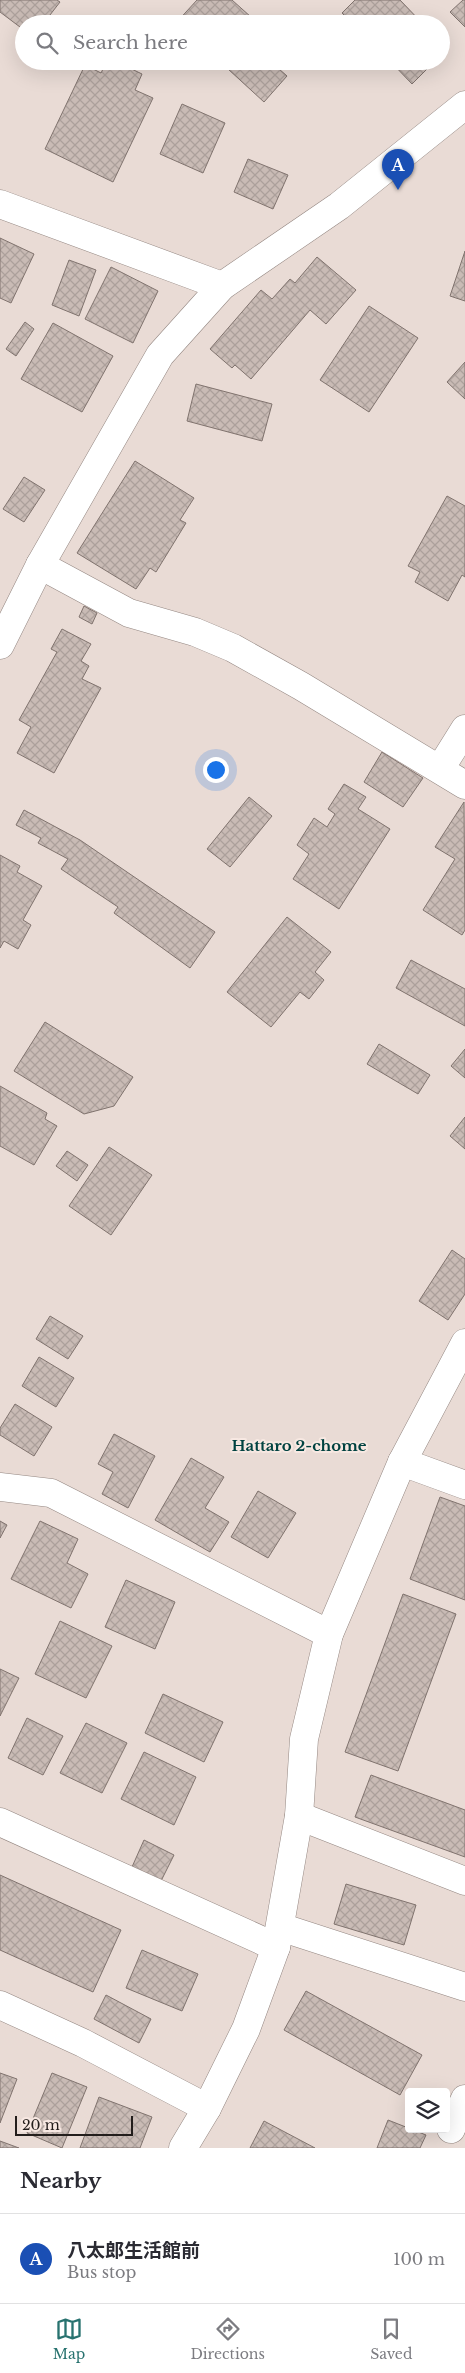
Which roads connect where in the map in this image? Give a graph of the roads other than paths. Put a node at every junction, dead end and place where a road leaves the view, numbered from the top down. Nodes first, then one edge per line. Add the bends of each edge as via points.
1 (465, 105) edge
2 (0, 204) edge
3 (222, 286) junction
4 (40, 565) junction
5 (0, 645) edge
6 (465, 729) edge
7 (440, 769) junction
8 (465, 785) edge
9 (465, 1343) edge
10 (402, 1462) junction
11 (465, 1485) edge
12 (0, 1488) edge
13 (329, 1634) junction
14 (299, 1816) junction
15 (0, 1822) edge
16 (465, 1881) edge
17 (278, 1937) junction
18 (465, 1987) edge
19 (0, 2004) edge
20 (465, 2099) edge
21 (207, 2108) junction
22 (451, 2129) dead end
23 (183, 2148) edge

1 - 3 street via 339,206
2 - 3 street
3 - 4 street via 160,356
4 - 5 street
4 - 7 street via 129,613 195,632 234,648
6 - 7 street
7 - 8 street
9 - 10 street
10 - 11 street
10 - 13 street
12 - 13 street via 51,1494
13 - 14 street via 304,1739
14 - 16 street
14 - 17 street
15 - 17 street
17 - 18 street
17 - 21 street via 246,2029
19 - 21 street
20 - 22 street
21 - 23 street

